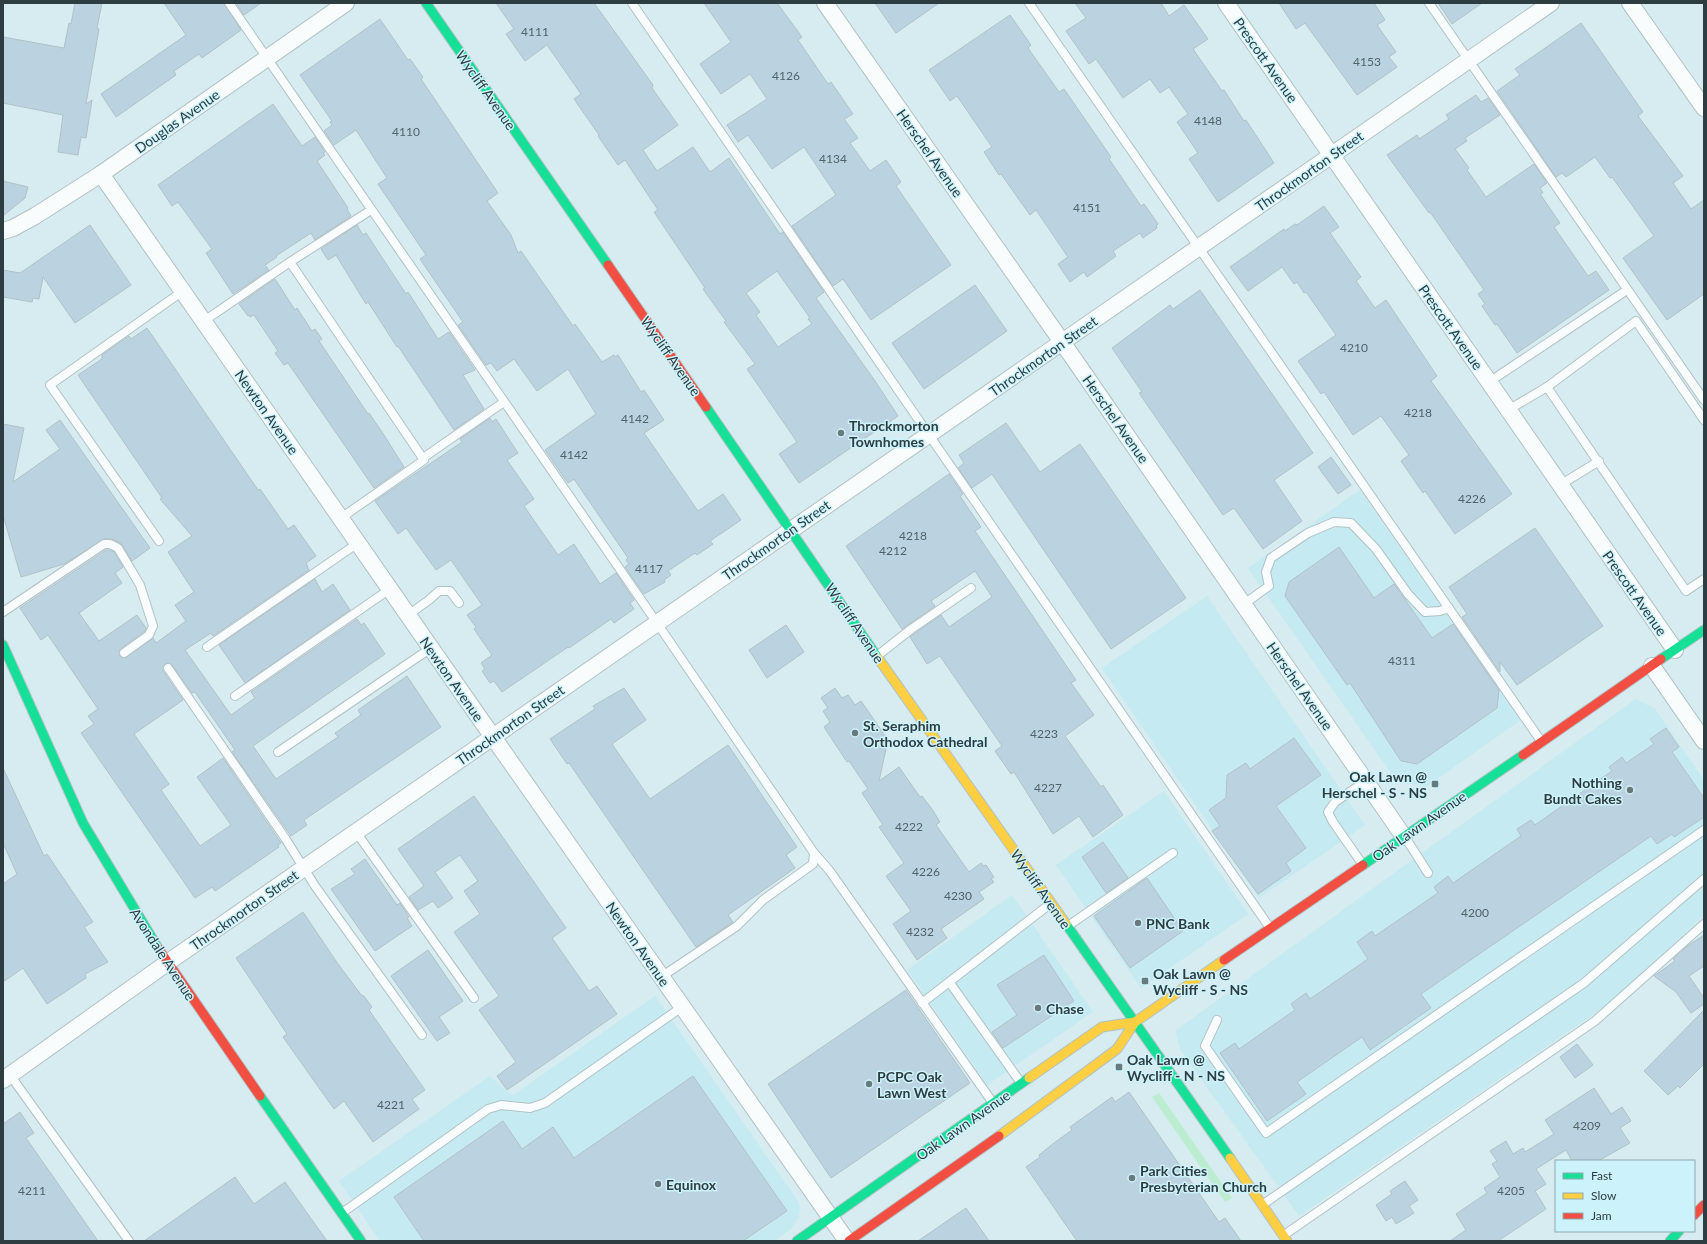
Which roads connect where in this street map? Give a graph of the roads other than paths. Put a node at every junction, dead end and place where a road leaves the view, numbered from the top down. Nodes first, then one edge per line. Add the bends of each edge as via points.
1 (230, 3) edge
2 (346, 3) edge
3 (426, 3) edge
4 (632, 3) edge
5 (825, 3) edge
6 (1029, 3) edge
7 (1226, 3) edge
8 (1429, 3) edge
9 (1551, 3) edge
10 (1630, 3) edge
11 (268, 57) junction
12 (1470, 60) junction
13 (1704, 108) edge
14 (1332, 155) junction
15 (101, 174) junction
16 (371, 210) junction
17 (3, 231) edge
18 (1198, 248) junction
19 (290, 262) junction
20 (1627, 290) junction
21 (183, 291) junction
22 (204, 321) junction
23 (1062, 342) junction
24 (1489, 382) junction
25 (1547, 387) junction
26 (1704, 400) edge
27 (504, 402) junction
28 (1508, 410) junction
29 (1704, 420) edge
30 (929, 435) junction
31 (423, 458) junction
32 (1599, 461) junction
33 (1560, 485) junction
34 (341, 518) junction
35 (792, 530) junction
36 (159, 541) dead end
37 (358, 543) junction
38 (1704, 579) edge
39 (971, 588) dead end
40 (390, 589) junction
41 (459, 603) dead end
42 (1244, 604) junction
43 (1449, 608) junction
44 (3, 612) edge
45 (408, 615) junction
46 (658, 623) junction
47 (1704, 630) edge
48 (3, 645) edge
49 (207, 648) dead end
50 (431, 648) junction
51 (1675, 650) junction
52 (124, 653) dead end
53 (877, 656) junction
54 (1652, 666) junction
55 (168, 668) dead end
56 (235, 696) dead end
57 (493, 737) junction
58 (1704, 741) edge
59 (1541, 742) junction
60 (278, 752) dead end
61 (1366, 781) junction
62 (1704, 830) edge
63 (356, 832) junction
64 (1404, 837) junction
65 (814, 853) junction
66 (1173, 853) dead end
67 (1363, 865) junction
68 (304, 869) junction
69 (1428, 872) dead end
70 (1704, 879) edge
71 (1051, 903) junction
72 (1704, 924) edge
73 (1068, 927) junction
74 (1271, 929) junction
75 (167, 963) junction
76 (661, 977) junction
77 (950, 982) junction
78 (474, 998) dead end
79 (922, 1003) junction
80 (682, 1006) junction
81 (1217, 1020) dead end
82 (1135, 1022) junction
83 (422, 1035) dead end
84 (6, 1077) edge
85 (1022, 1084) junction
86 (993, 1104) junction
87 (1704, 1204) edge
88 (1262, 1205) junction
89 (342, 1213) junction
90 (1695, 1214) edge
91 (830, 1218) junction
92 (1678, 1232) edge
93 (1285, 1238) edge
94 (129, 1241) edge
95 (361, 1241) edge
96 (797, 1241) edge
97 (848, 1241) edge
98 (1670, 1241) edge

1 - 11 lane
2 - 11 street, Douglas Avenue
3 - 35 main road, Wycliff Avenue
4 - 30 lane
5 - 23 street, Herschel Avenue
6 - 18 lane
7 - 14 street, Prescott Avenue
8 - 12 lane
9 - 12 street, Throckmorton Street
10 - 13 street
11 - 15 street, Douglas Avenue
11 - 16 lane
12 - 14 street, Throckmorton Street
12 - 20 lane
14 - 18 street, Throckmorton Street
14 - 24 street, Prescott Avenue
15 - 17 street, Douglas Avenue via 35,216
15 - 21 street, Newton Avenue
16 - 19 lane
16 - 27 lane
18 - 23 street, Throckmorton Street
18 - 43 lane
19 - 22 lane
19 - 31 lane
20 - 24 lane
20 - 26 lane
21 - 22 street, Newton Avenue
21 - 36 lane via 50,385
22 - 34 street, Newton Avenue
23 - 30 street, Throckmorton Street
23 - 42 street, Herschel Avenue
24 - 28 street, Prescott Avenue
25 - 28 lane
25 - 29 lane via 1636,321
25 - 32 lane
27 - 31 lane
27 - 46 lane
28 - 33 street, Prescott Avenue
30 - 35 street, Throckmorton Street
30 - 74 lane
31 - 34 lane via 424,460
32 - 33 lane
32 - 38 lane via 1686,591
33 - 51 street, Prescott Avenue
34 - 37 street, Newton Avenue
35 - 46 street, Throckmorton Street
35 - 53 main road, Wycliff Avenue
37 - 40 street, Newton Avenue
37 - 49 lane
39 - 53 lane
40 - 45 street, Newton Avenue
40 - 56 lane
41 - 45 lane via 450,591 439,591
42 - 43 lane via 1269,586 1266,572 1271,558 1308,533 1334,522 1351,523 1376,549 1408,594 1425,612
42 - 61 street, Herschel Avenue
43 - 59 lane
44 - 52 lane via 104,544 110,544 118,548 140,585 153,626 149,635
45 - 50 street, Newton Avenue
46 - 57 street, Throckmorton Street
46 - 65 lane
47 - 51 main road, Oak Lawn Avenue
48 - 75 main road, Avondale Avenue via 83,823
50 - 57 street, Newton Avenue
50 - 60 lane
51 - 54 main road, Oak Lawn Avenue
53 - 71 main road, Wycliff Avenue
54 - 58 street
54 - 59 main road, Oak Lawn Avenue
55 - 68 lane
57 - 63 street, Throckmorton Street
57 - 76 street, Newton Avenue
59 - 64 main road, Oak Lawn Avenue
61 - 64 street, Herschel Avenue
61 - 67 lane via 1335,802 1328,812
62 - 81 lane via 1266,1133 1205,1046
63 - 68 street, Throckmorton Street
63 - 78 lane
64 - 67 main road, Oak Lawn Avenue
64 - 69 lane
65 - 76 lane via 813,864 763,900 738,926
65 - 79 lane via 829,870
66 - 73 lane
67 - 74 main road, Oak Lawn Avenue
68 - 75 street, Throckmorton Street
68 - 83 lane
70 - 88 lane via 1584,983
71 - 73 main road, Wycliff Avenue
71 - 77 lane
72 - 93 lane via 1595,1021
73 - 82 main road, Wycliff Avenue
74 - 82 main road, Oak Lawn Avenue
75 - 84 street, Throckmorton Street
75 - 89 main road, Avondale Avenue
76 - 80 street, Newton Avenue
77 - 79 lane
77 - 85 lane
79 - 86 lane
80 - 89 lane via 545,1103 530,1108 501,1105 488,1109
80 - 91 street, Newton Avenue
82 - 85 main road, Oak Lawn Avenue via 1102,1027
82 - 88 main road, Wycliff Avenue
82 - 97 main road, Oak Lawn Avenue via 1117,1049 978,1152
84 - 94 lane
85 - 86 main road, Oak Lawn Avenue
86 - 91 main road, Oak Lawn Avenue
87 - 90 main road
88 - 93 main road, Wycliff Avenue
89 - 95 main road, Avondale Avenue
91 - 96 main road, Oak Lawn Avenue
91 - 97 street, Newton Avenue
92 - 98 main road

